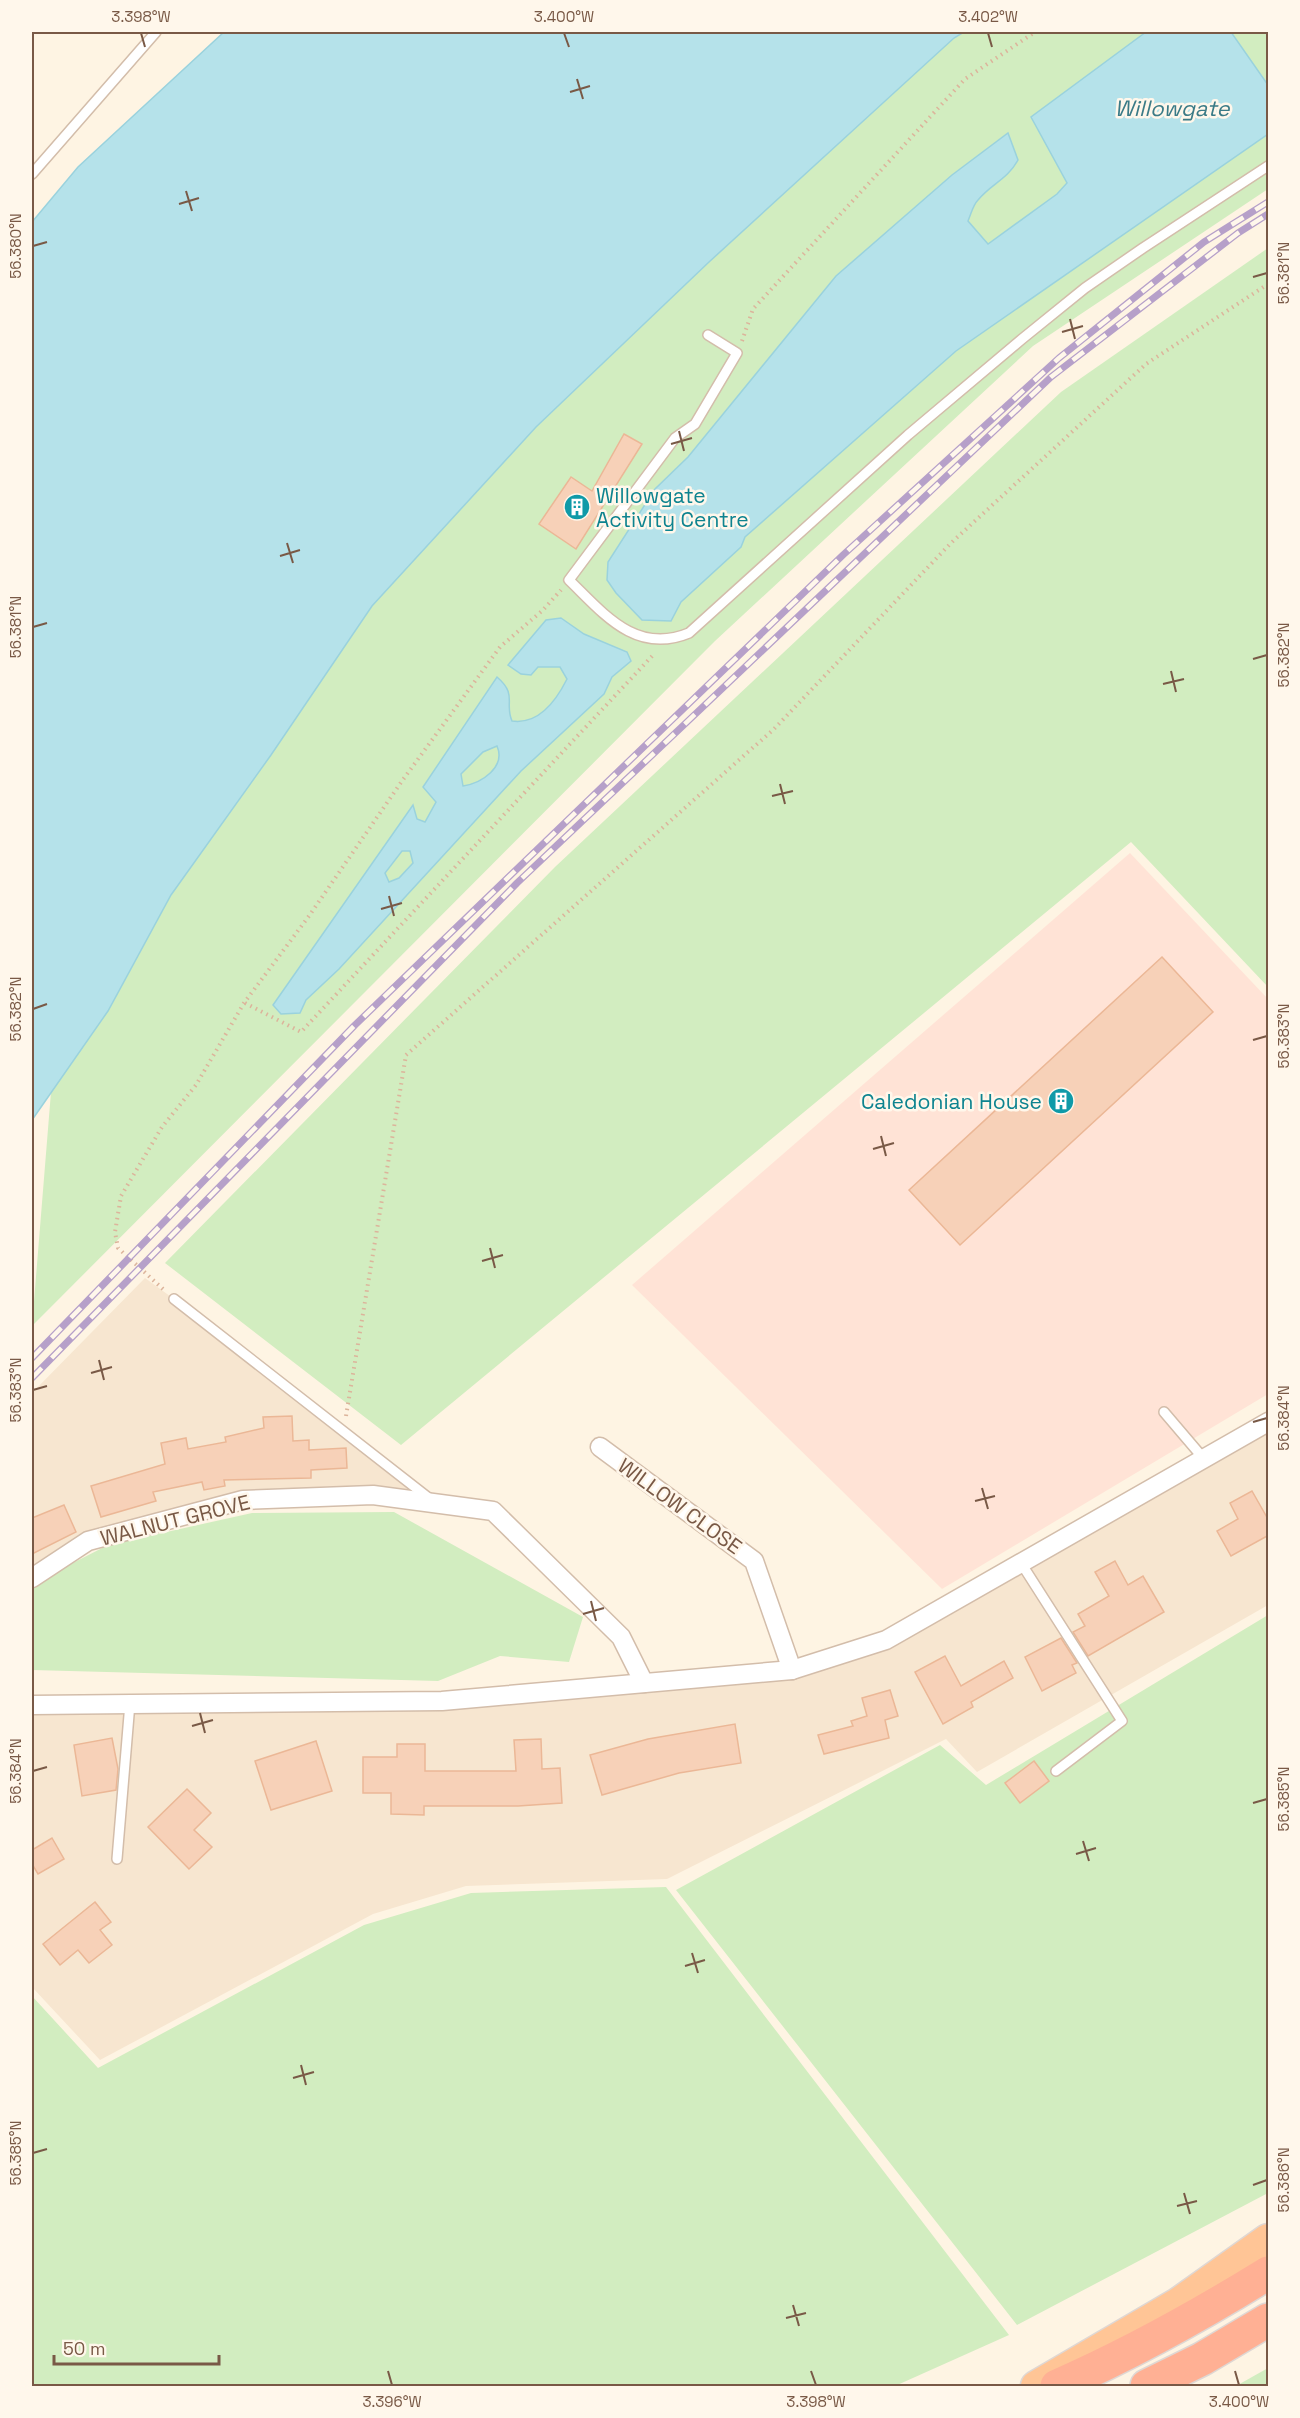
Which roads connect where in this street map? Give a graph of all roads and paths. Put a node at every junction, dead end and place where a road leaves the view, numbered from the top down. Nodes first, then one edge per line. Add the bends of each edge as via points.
1 (156, 32) edge
2 (1035, 32) edge
3 (1269, 166) edge
4 (32, 174) edge
5 (1269, 284) edge
6 (708, 335) dead end
7 (737, 353) junction
8 (569, 580) junction
9 (666, 640) junction
10 (244, 1003) junction
11 (174, 1299) joint
12 (1164, 1412) dead end
13 (1269, 1422) edge
14 (343, 1431) junction
15 (600, 1447) dead end
16 (1204, 1459) junction
17 (435, 1503) junction
18 (1021, 1563) junction
19 (32, 1578) edge
20 (792, 1670) junction
21 (644, 1683) junction
22 (130, 1703) junction
23 (32, 1705) edge
24 (1056, 1770) dead end
25 (117, 1859) dead end
26 (1269, 2239) edge
27 (1269, 2273) edge
28 (1269, 2320) edge
29 (1269, 2339) edge
30 (1036, 2386) edge
31 (1057, 2386) edge
32 (1147, 2386) edge
33 (1161, 2386) edge

1 - 4 lane
2 - 7 path via 965,79 753,309
3 - 9 lane via 1085,288 908,435 689,633
5 - 14 path via 1146,364 951,543 774,729 406,1054
6 - 7 lane
7 - 8 lane via 695,424 675,438
8 - 9 lane via 616,625 647,638
8 - 10 path via 543,610 500,647
9 - 10 path via 301,1032
10 - 11 path via 196,1085 162,1127 121,1196 115,1232 118,1248
11 - 14 lane
12 - 16 lane
13 - 16 street
14 - 17 lane
15 - 20 street, WILLOW CLOSE via 754,1561
16 - 18 street
17 - 19 street, WALNUT GROVE via 373,1495 243,1500 88,1541
17 - 21 street, WALNUT GROVE via 492,1511 621,1637
18 - 20 street via 886,1640
18 - 24 lane via 1122,1721
20 - 21 street
21 - 22 street via 442,1701
22 - 23 street
22 - 25 lane
26 - 30 highway via 1178,2303
27 - 31 highway via 1102,2367
28 - 32 highway
29 - 33 highway

